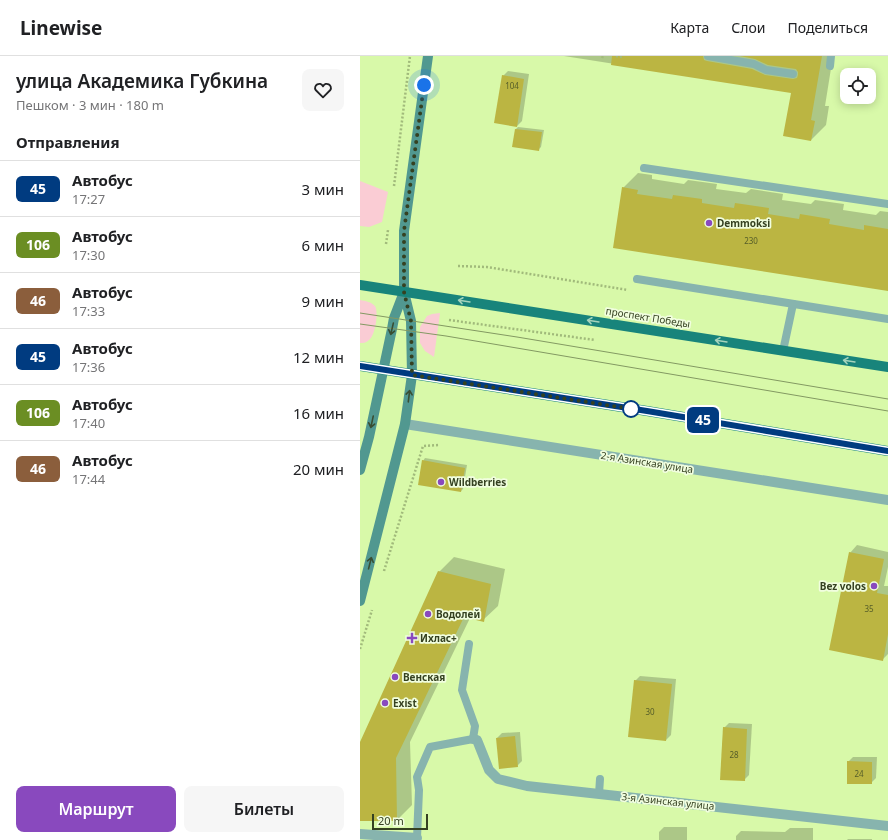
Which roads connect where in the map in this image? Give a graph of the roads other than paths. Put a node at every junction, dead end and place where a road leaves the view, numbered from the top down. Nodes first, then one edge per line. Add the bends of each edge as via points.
1 (428, 56) edge
2 (708, 56) edge
3 (831, 56) edge
4 (725, 57) edge
5 (830, 66) dead end
6 (793, 74) dead end
7 (644, 168) dead end
8 (888, 204) edge
9 (637, 279) dead end
10 (360, 285) edge
11 (404, 292) junction
12 (792, 304) junction
13 (888, 319) edge
14 (783, 351) junction
15 (360, 366) edge
16 (888, 367) edge
17 (382, 370) junction
18 (412, 375) junction
19 (405, 424) junction
20 (888, 451) edge
21 (360, 470) edge
22 (888, 500) edge
23 (360, 601) edge
24 (469, 644) dead end
25 (473, 739) junction
26 (600, 779) dead end
27 (599, 794) junction
28 (888, 826) edge
29 (360, 834) edge
30 (417, 838) joint

1 - 11 street via 404,231
2 - 4 lane
3 - 5 lane
4 - 6 lane via 754,64 766,70
7 - 8 lane
9 - 12 lane
10 - 11 main road, проспект Победы
14 -> 11 main road, проспект Победы
11 -> 17 street via 394,318
11 - 18 street via 411,321
12 - 13 lane
12 - 14 lane
16 -> 14 main road, проспект Победы
15 - 17 main road
17 - 18 main road
17 -> 21 street
19 -> 18 street
18 - 20 main road
19 - 22 street, 2-я Азинская улица
23 -> 19 street
24 - 25 lane via 462,690 475,726
25 - 27 street, 3-я Азинская улица via 477,740 489,770 498,779 527,786
25 - 30 lane via 430,747 417,777
26 - 27 lane
27 - 28 street, 3-я Азинская улица
29 - 30 street

